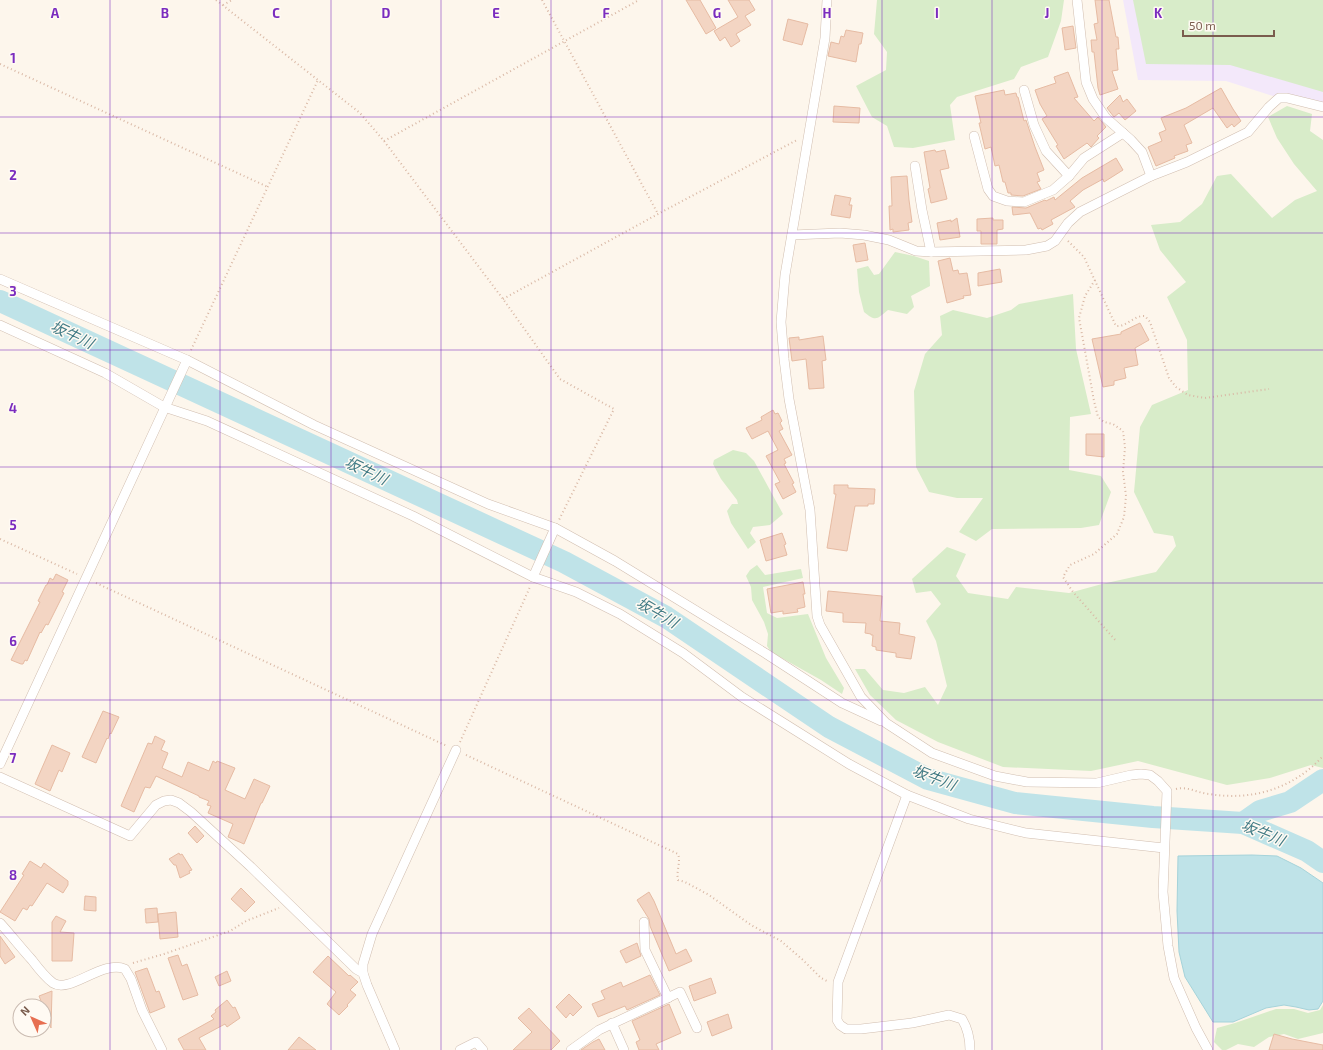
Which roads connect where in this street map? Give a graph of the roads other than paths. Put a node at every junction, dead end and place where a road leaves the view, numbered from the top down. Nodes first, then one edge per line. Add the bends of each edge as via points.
1 (827, 0) edge
2 (1077, 0) edge
3 (1024, 90) dead end
4 (1323, 107) edge
5 (1122, 133) junction
6 (974, 136) dead end
7 (915, 166) dead end
8 (1069, 176) junction
9 (1151, 176) junction
10 (792, 235) junction
11 (931, 252) junction
12 (0, 278) edge
13 (0, 325) edge
14 (187, 360) junction
15 (164, 407) junction
16 (555, 528) junction
17 (535, 572) junction
18 (886, 723) junction
19 (456, 750) road end
20 (0, 764) edge
21 (0, 777) edge
22 (907, 795) junction
23 (1164, 848) junction
24 (644, 922) dead end
25 (0, 923) edge
26 (363, 973) junction
27 (668, 998) junction
28 (612, 1023) junction
29 (697, 1028) dead end
30 (162, 1050) edge
31 (395, 1050) edge
32 (460, 1050) edge
33 (483, 1050) edge
34 (571, 1050) edge
35 (624, 1050) edge
36 (970, 1050) edge
37 (1208, 1050) edge

1 - 10 street via 825,38
2 - 5 street via 1086,82 1093,99 1106,118
3 - 8 street via 1034,125 1046,151
4 - 9 street via 1279,98 1248,132 1187,162
5 - 8 street via 1084,158
5 - 9 street via 1142,152
6 - 8 street via 988,189 993,196 1007,201 1024,202 1053,190
7 - 11 street
9 - 11 street via 1080,212 1055,241 1047,246 1026,250
10 - 11 street via 864,235
10 - 18 street via 781,322 789,399 810,510 817,616 861,697
12 - 14 street
13 - 15 street via 105,372
14 - 15 street
14 - 16 street via 314,425 488,504
15 - 17 street via 207,421
15 - 20 street
16 - 17 street
16 - 18 street via 615,561 842,703
17 - 22 street via 620,614 683,653 742,697 849,764
18 - 23 street via 932,753 995,776 1027,782 1097,783 1131,775 1150,775 1167,791
19 - 26 street via 372,934 363,964
21 - 26 street via 130,836 156,805 171,800 179,803 251,867 356,970
22 - 23 street via 969,819 1026,833
22 - 36 street via 837,985 837,1020 840,1026 846,1029 861,1029 912,1023 949,1015 962,1019 968,1028
23 - 37 street via 1163,892 1174,978
24 - 27 street via 645,950
25 - 30 street via 39,969 58,985 69,984 115,967 126,969 142,1010
26 - 31 street
27 - 28 street
27 - 29 street via 680,992
28 - 34 street
28 - 35 street
32 - 33 street via 476,1042

